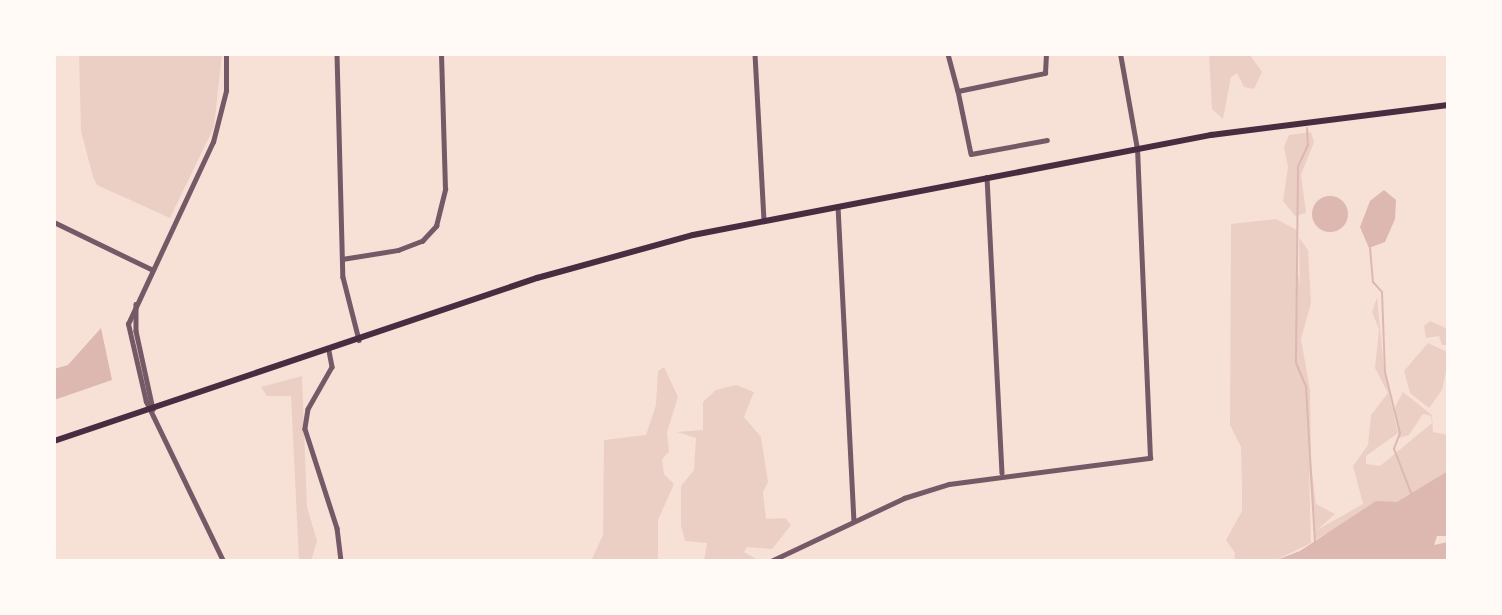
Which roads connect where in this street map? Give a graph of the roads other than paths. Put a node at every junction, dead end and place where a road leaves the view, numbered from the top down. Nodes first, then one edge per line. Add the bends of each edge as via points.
1 (226, 54) edge
2 (337, 54) edge
3 (441, 54) edge
4 (755, 54) edge
5 (948, 54) edge
6 (1046, 54) edge
7 (1120, 54) edge
8 (958, 91) junction
9 (1448, 105) edge
10 (1047, 140) dead end
11 (1137, 148) junction
12 (987, 177) junction
13 (838, 206) junction
14 (765, 219) junction
15 (54, 222) edge
16 (342, 259) junction
17 (151, 269) junction
18 (137, 299) junction
19 (359, 340) junction
20 (329, 351) junction
21 (153, 409) junction
22 (54, 441) edge
23 (1002, 473) junction
24 (854, 521) junction
25 (223, 561) edge
26 (341, 561) edge
27 (771, 561) edge

1 - 17 street via 226,91 213,141
2 - 16 street
3 - 16 street via 445,189 436,226 422,241 398,250
4 - 14 street
5 - 8 street
6 - 8 street via 1046,73
7 - 11 street
8 - 10 street via 971,154
9 - 11 main road via 1258,127
11 - 12 main road
11 - 23 street via 1154,445 1148,460
12 - 13 main road
12 - 23 street
13 - 14 main road
13 - 24 street
14 - 19 main road via 571,268
15 - 17 street
16 - 19 street via 344,291
17 - 18 street
18 - 21 street via 136,332
18 - 21 street via 128,324 129,345 146,402
19 - 20 main road
20 - 21 main road
20 - 26 street via 332,367 308,409 305,429 337,528
21 - 22 main road
21 - 25 street
23 - 24 street via 904,498
24 - 27 street

